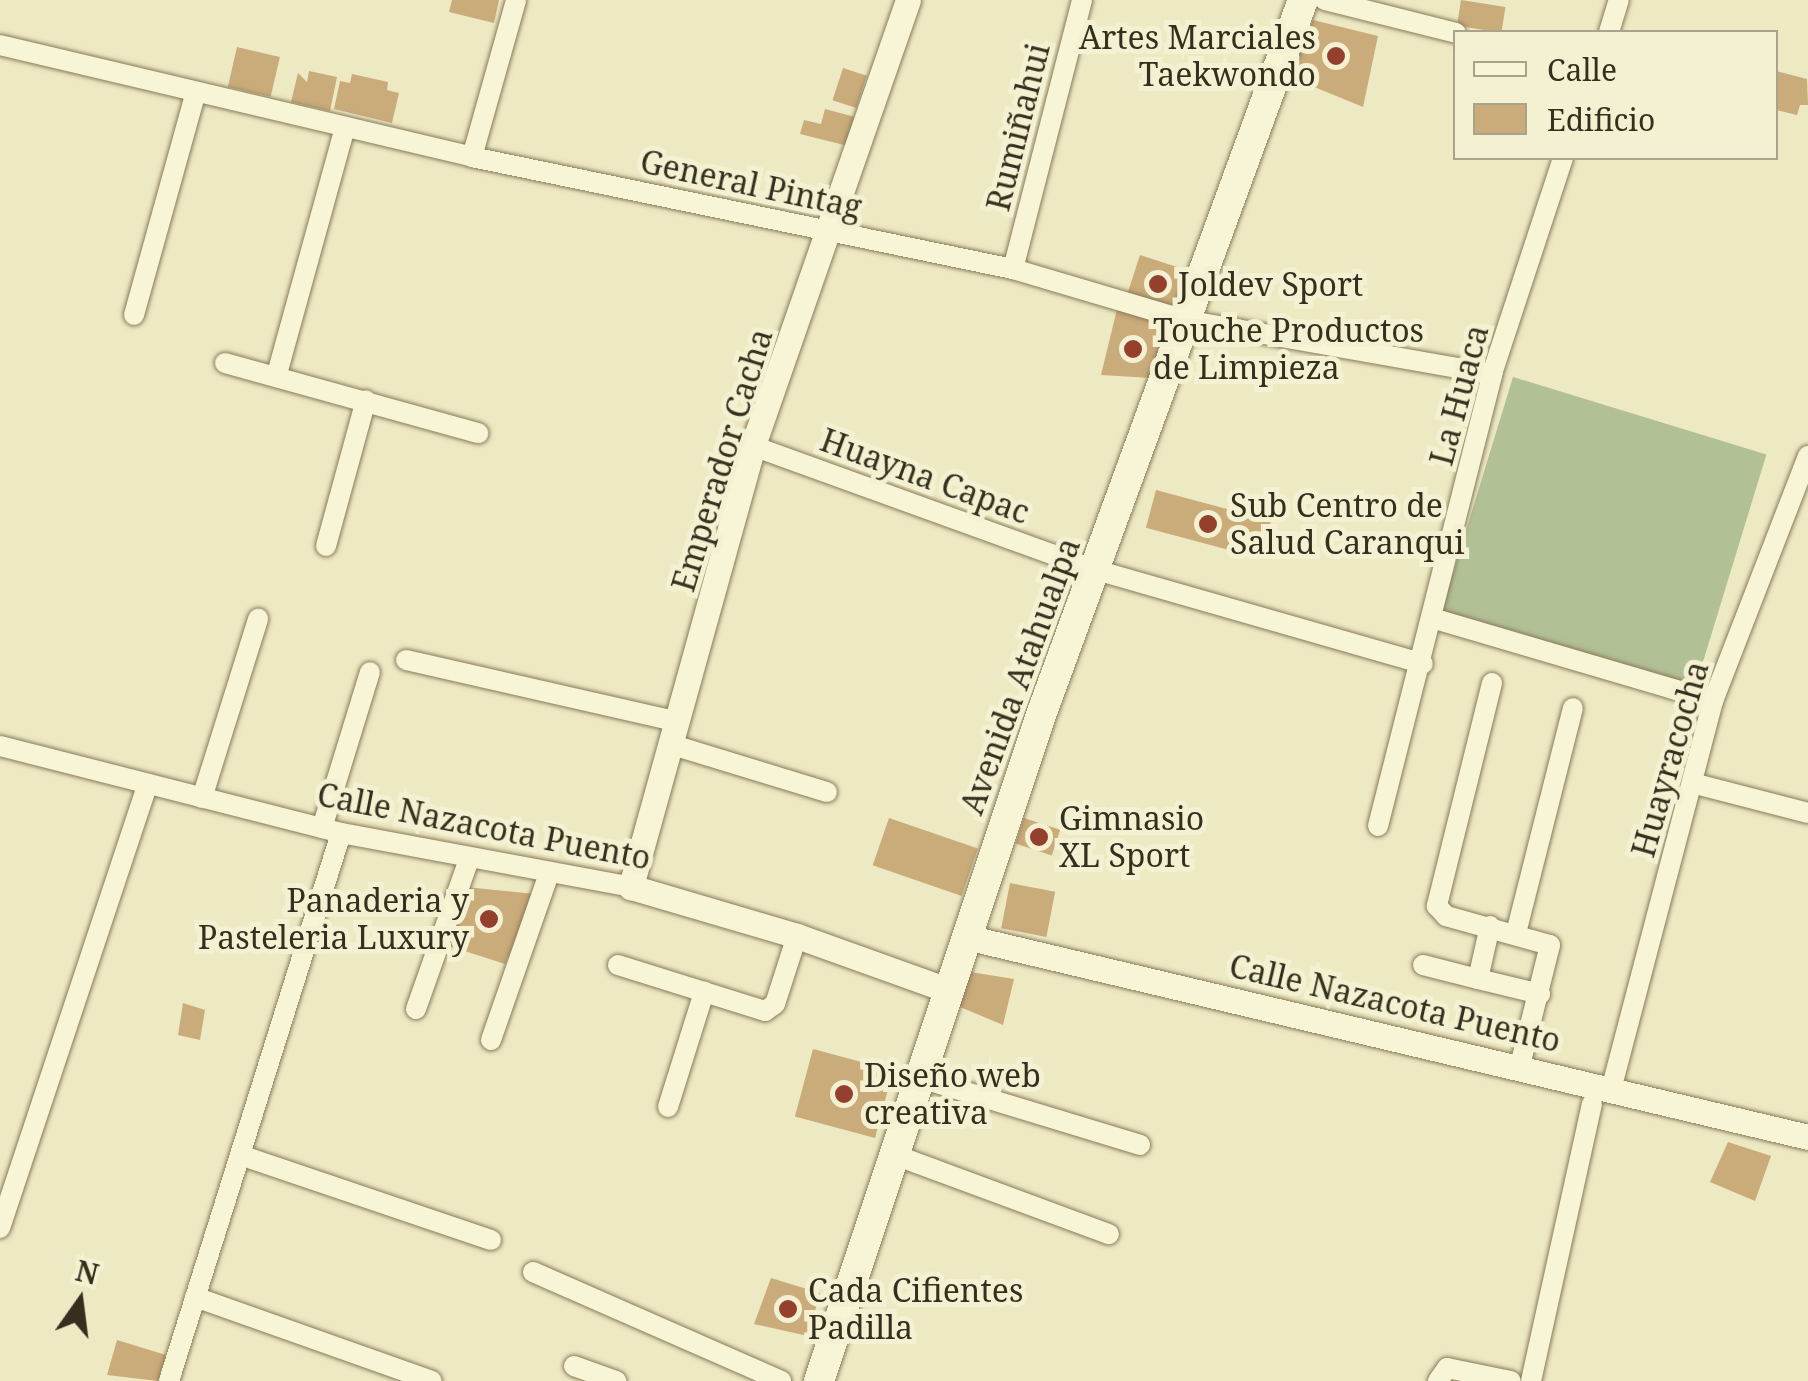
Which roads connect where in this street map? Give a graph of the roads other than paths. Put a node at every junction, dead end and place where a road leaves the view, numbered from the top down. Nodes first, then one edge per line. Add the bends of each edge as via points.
1 (516, 0) edge
2 (908, 0) edge
3 (1082, 0) edge
4 (1302, 0) edge
5 (1325, 0) edge
6 (1619, 0) edge
7 (1610, 30) edge
8 (1453, 32) edge
9 (0, 45) edge
10 (196, 92) junction
11 (345, 127) junction
12 (472, 157) junction
13 (1563, 160) edge
14 (833, 231) junction
15 (1013, 269) junction
16 (134, 315) dead end
17 (1184, 320) junction
18 (225, 364) dead end
19 (277, 374) junction
20 (1492, 374) junction
21 (366, 400) junction
22 (478, 433) dead end
23 (753, 446) junction
24 (1808, 456) edge
25 (326, 546) dead end
26 (1096, 570) junction
27 (258, 619) dead end
28 (1435, 619) junction
29 (406, 660) dead end
30 (1423, 664) junction
31 (370, 672) dead end
32 (1492, 683) dead end
33 (1713, 701) junction
34 (1574, 708) dead end
35 (676, 733) junction
36 (0, 746) edge
37 (1692, 783) junction
38 (148, 784) junction
39 (827, 792) dead end
40 (202, 798) junction
41 (1808, 813) edge
42 (1378, 826) dead end
43 (332, 831) junction
44 (469, 859) junction
45 (549, 873) junction
46 (632, 887) junction
47 (1490, 926) junction
48 (1516, 933) junction
49 (798, 936) junction
50 (966, 936) junction
51 (618, 965) dead end
52 (1423, 965) dead end
53 (1478, 979) junction
54 (948, 990) junction
55 (704, 992) junction
56 (1540, 994) junction
57 (416, 1009) dead end
58 (491, 1040) dead end
59 (1520, 1065) junction
60 (920, 1078) junction
61 (1602, 1095) junction
62 (668, 1108) dead end
63 (1808, 1137) edge
64 (1140, 1145) dead end
65 (240, 1155) junction
66 (895, 1155) junction
67 (0, 1228) edge
68 (1109, 1234) dead end
69 (492, 1240) dead end
70 (533, 1272) dead end
71 (195, 1297) junction
72 (574, 1366) dead end
73 (168, 1381) edge
74 (432, 1381) edge
75 (616, 1381) edge
76 (781, 1381) edge
77 (820, 1381) edge
78 (1438, 1381) edge
79 (1511, 1381) edge
80 (1531, 1381) edge

1 - 12 street
2 - 14 street, Emperador Cacha
3 - 15 street, Rumiñahui
4 - 17 main road, Avenida Atahualpa
5 - 8 street
6 - 7 street
9 - 10 street, General Pintag
10 - 11 street, General Pintag
10 - 16 street
11 - 12 street, General Pintag
11 - 19 street
12 - 14 street, General Pintag
13 - 20 street, La Huaca
14 - 15 street, General Pintag
14 - 23 street, Emperador Cacha
15 - 17 street, General Pintag
17 - 20 street, General Pintag
17 - 26 main road, Avenida Atahualpa
18 - 19 street
19 - 21 street
20 - 28 street, La Huaca
21 - 22 street
21 - 25 street
23 - 26 street, Huayna Capac
23 - 35 street, Emperador Cacha
24 - 33 street, Huayracocha
26 - 30 street, Huayna Capac
26 - 50 main road, Avenida Atahualpa
27 - 40 street
28 - 30 street, La Huaca
28 - 33 street
29 - 35 street
30 - 42 street, La Huaca
31 - 43 street
32 - 47 street via 1437,906 1446,916
33 - 37 street, Huayracocha
34 - 48 street
35 - 39 street
35 - 46 street, Emperador Cacha
36 - 38 street, Calle Nazacota Puento
37 - 41 street
37 - 61 street, Huayracocha
38 - 40 street, Calle Nazacota Puento
38 - 67 street
40 - 43 street, Calle Nazacota Puento
43 - 44 street, Calle Nazacota Puento
43 - 65 street
44 - 45 street, Calle Nazacota Puento
44 - 57 street
45 - 46 street, Calle Nazacota Puento
45 - 58 street
46 - 49 street, Calle Nazacota Puento
47 - 48 street
47 - 53 street
48 - 56 street via 1550,946
49 - 54 street, Calle Nazacota Puento
49 - 55 street via 774,1004 765,1011
50 - 54 main road, Avenida Atahualpa
50 - 59 street, Calle Nazacota Puento
51 - 55 street
52 - 53 street
53 - 56 street
54 - 60 main road, Avenida Atahualpa
55 - 62 street
56 - 59 street
59 - 61 street, Calle Nazacota Puento
60 - 64 street
60 - 66 main road, Avenida Atahualpa
61 - 63 street, Calle Nazacota Puento
61 - 80 street, Huayracocha
65 - 69 street
65 - 71 street
66 - 68 street
66 - 77 main road, Avenida Atahualpa
70 - 76 street
71 - 73 street
71 - 74 street
72 - 75 street
78 - 79 street via 1447,1368

